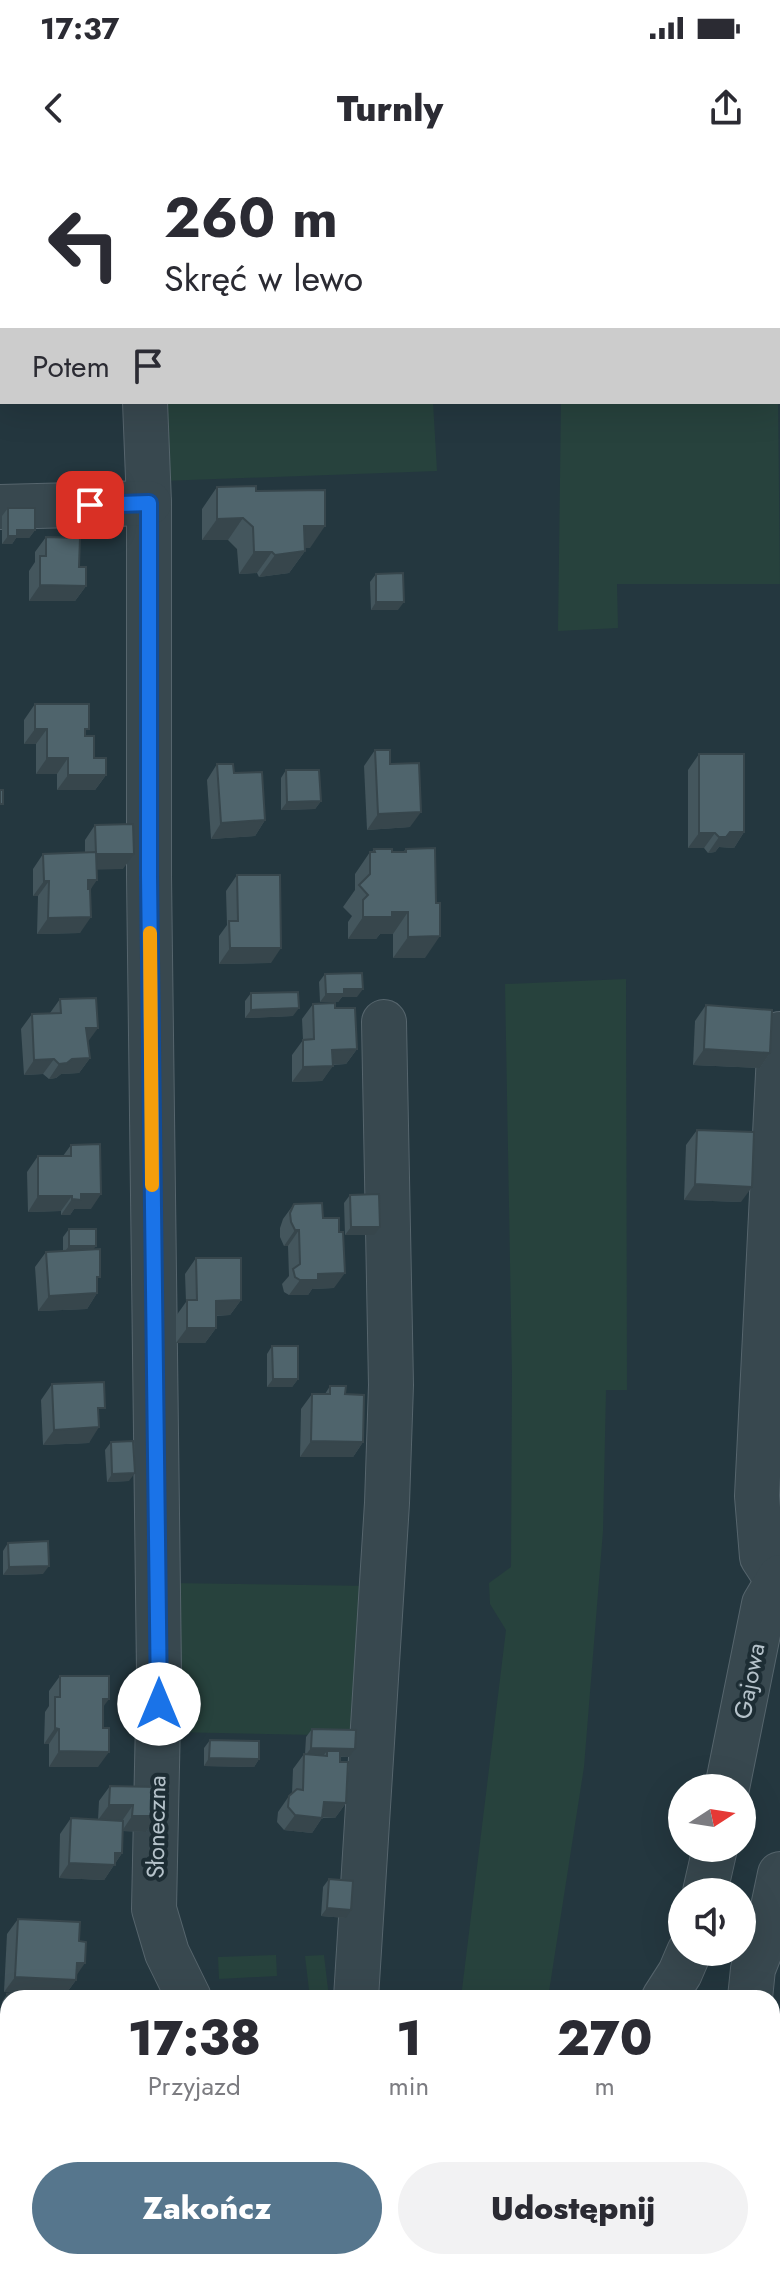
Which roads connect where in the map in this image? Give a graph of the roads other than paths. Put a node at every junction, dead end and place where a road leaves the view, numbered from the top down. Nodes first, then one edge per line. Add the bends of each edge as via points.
1 (145, 404) edge
2 (149, 503) junction
3 (0, 507) edge
4 (384, 1022) dead end
5 (780, 1034) edge
6 (779, 1578) edge
7 (730, 1774) edge
8 (780, 1874) edge
9 (683, 1966) edge
10 (185, 1990) edge
11 (356, 1990) edge
12 (669, 1990) edge
13 (751, 1990) edge

1 - 2 street, Słoneczna
2 - 3 street
2 - 10 street, Słoneczna via 159,1672 154,1909
4 - 11 street via 391,1400
5 - 6 street via 757,1496 762,1557
6 - 7 street, Gajowa via 764,1604
8 - 13 street
9 - 12 street

